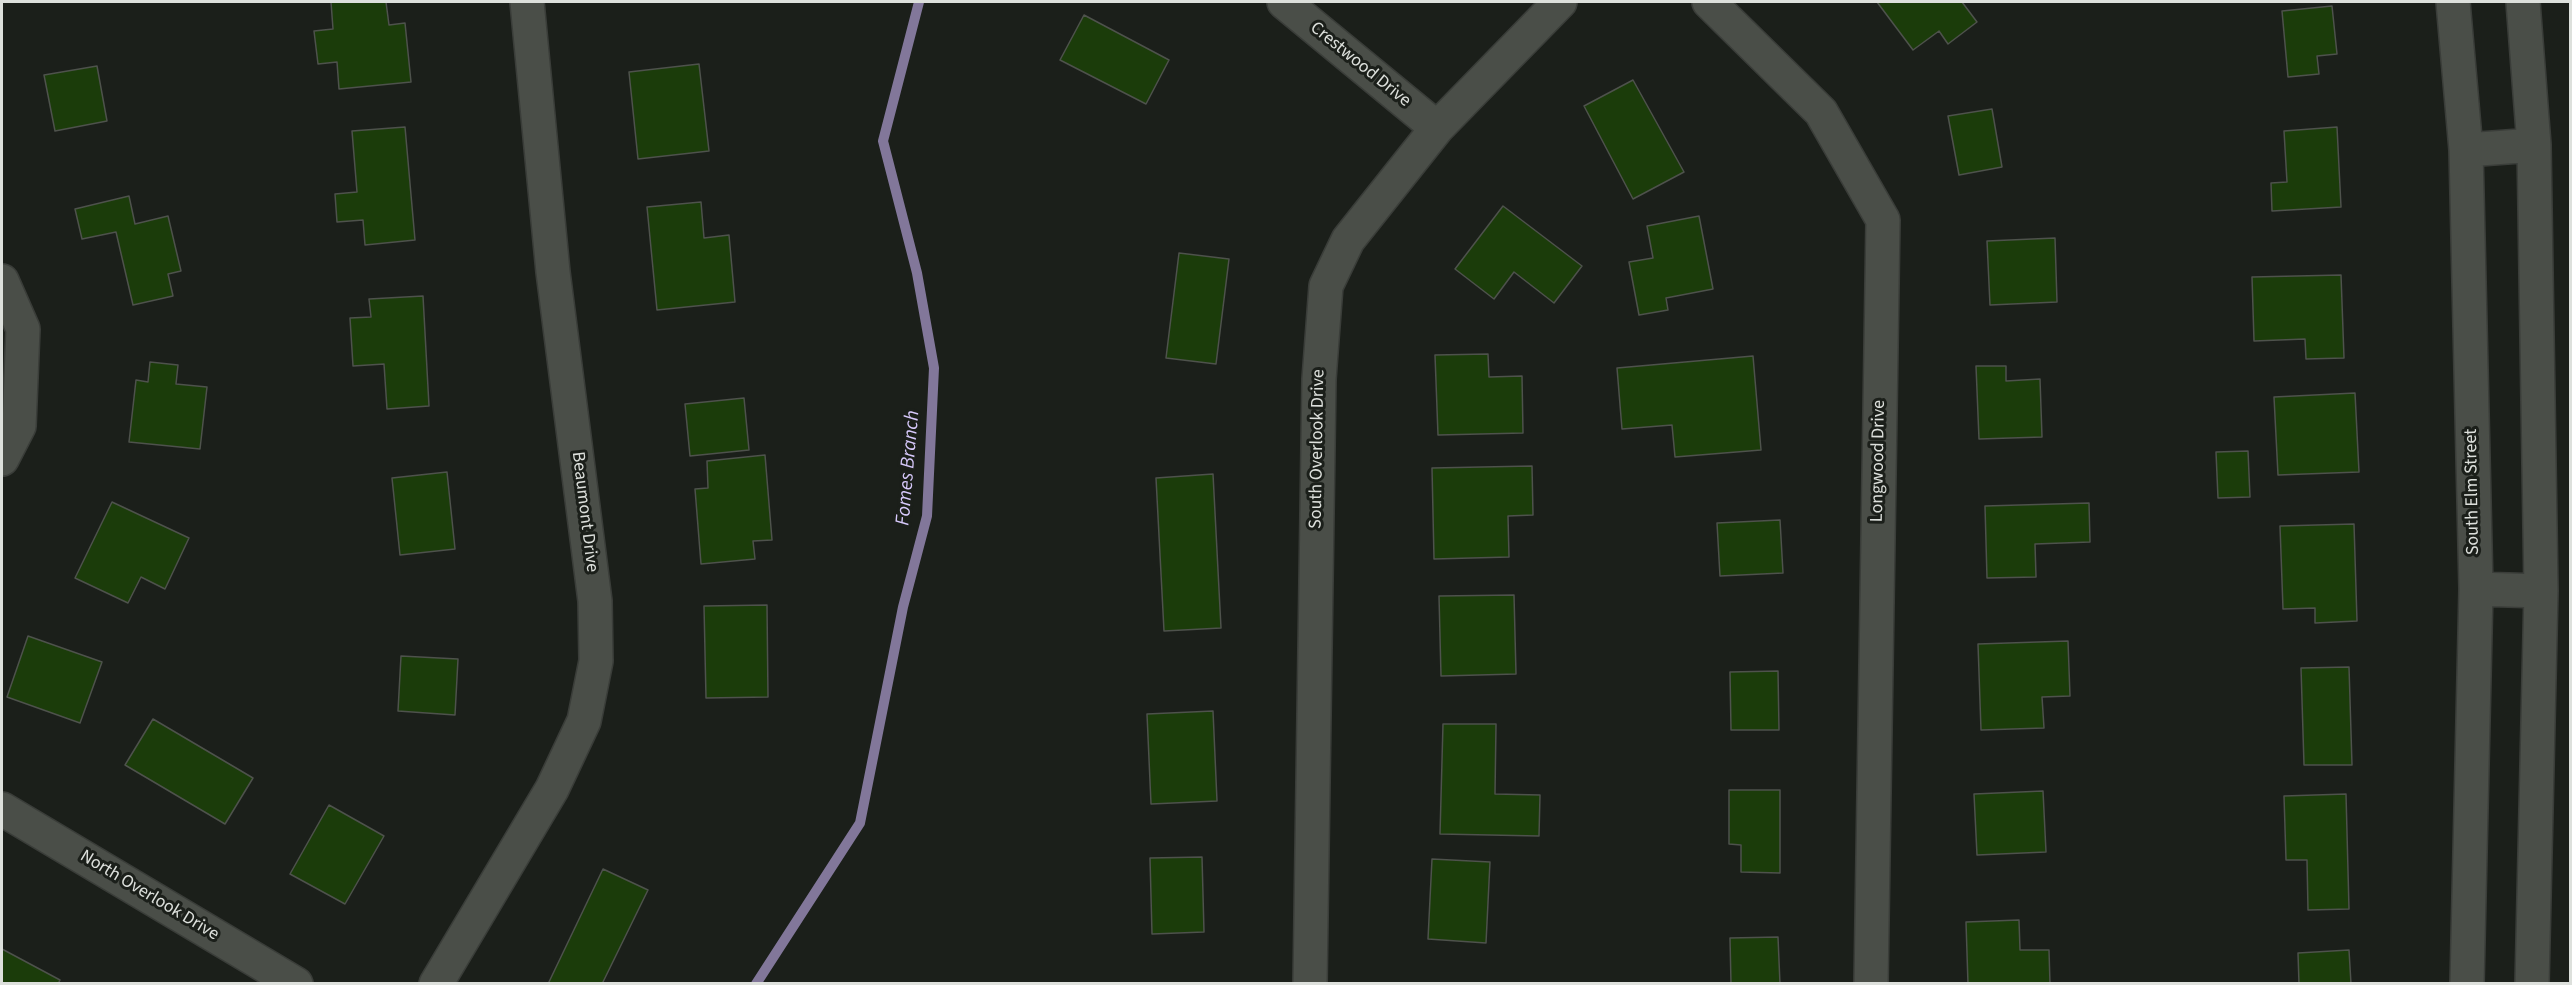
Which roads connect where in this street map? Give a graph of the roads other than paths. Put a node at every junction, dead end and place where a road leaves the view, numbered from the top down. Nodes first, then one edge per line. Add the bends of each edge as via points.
1 (527, 2) edge
2 (1284, 2) edge
3 (1560, 2) edge
4 (1709, 2) edge
5 (2453, 2) edge
6 (2523, 2) edge
7 (1437, 128) junction
8 (2534, 145) junction
9 (2466, 150) junction
10 (2, 281) edge
11 (2, 459) edge
12 (2476, 589) junction
13 (2541, 591) junction
14 (2, 808) edge
15 (296, 984) edge
16 (436, 984) edge
17 (1310, 984) edge
18 (1871, 984) edge
19 (2467, 984) edge
20 (2532, 984) edge

1 - 16 street, Beaumont Drive via 554,272 595,601 596,661 584,721 552,789
2 - 7 street, Crestwood Drive
3 - 7 street, South Overlook Drive
4 - 18 street, Longwood Drive via 1821,112 1882,220
5 - 9 street, South Elm Street
6 - 8 street
7 - 17 street, South Overlook Drive via 1348,240 1326,286 1319,379
8 - 9 street
8 - 13 street
9 - 12 street, South Elm Street
10 - 11 street via 23,328 19,426
12 - 13 street
12 - 19 street, South Elm Street
13 - 20 street
14 - 15 street, North Overlook Drive

